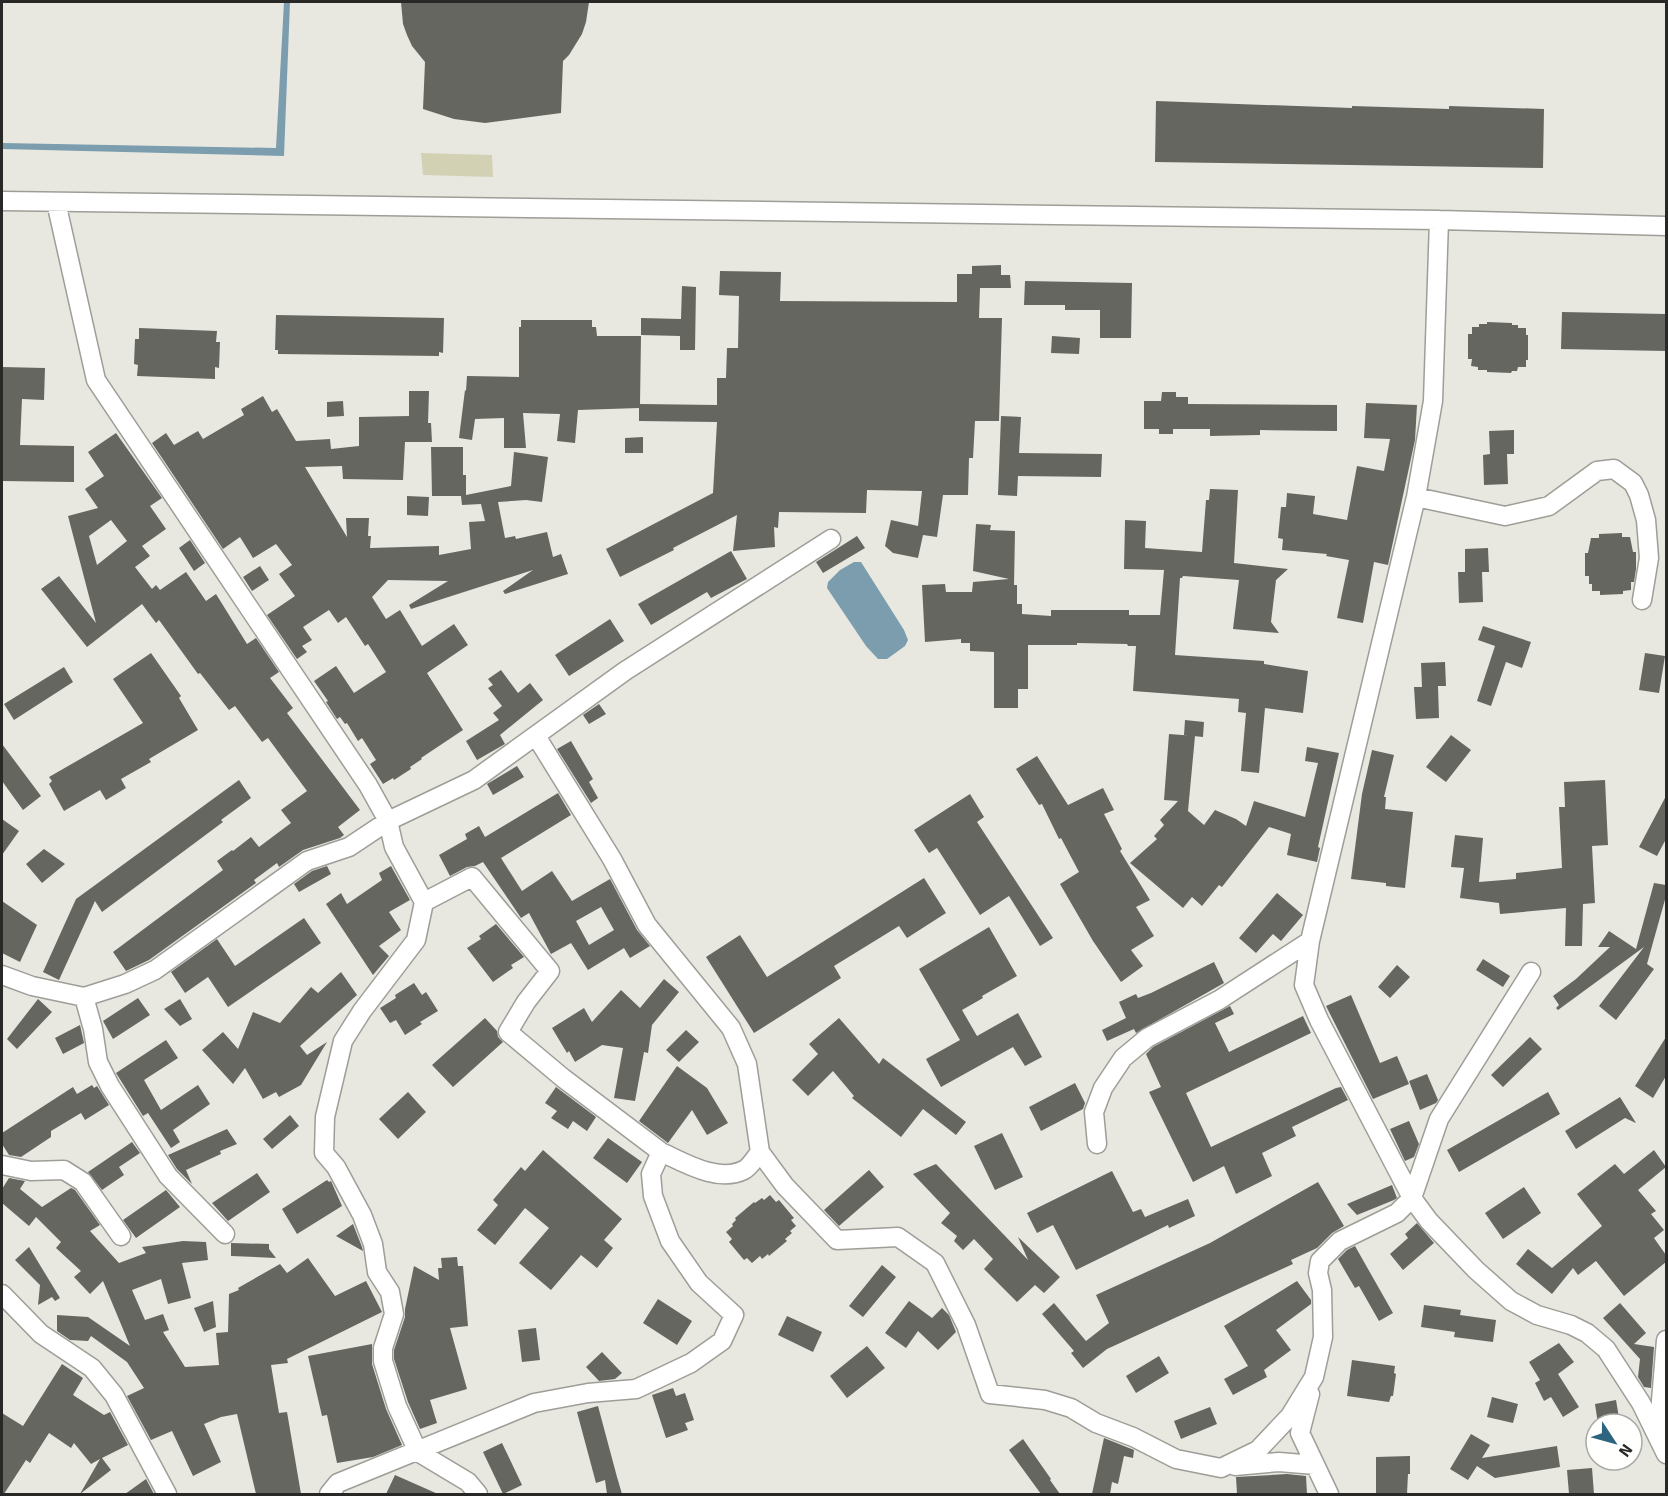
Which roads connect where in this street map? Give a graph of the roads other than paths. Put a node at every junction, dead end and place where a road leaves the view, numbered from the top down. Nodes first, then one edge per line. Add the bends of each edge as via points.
1 (2, 201) edge
2 (56, 202) junction
3 (1439, 220) junction
4 (1666, 226) edge
5 (1416, 497) junction
6 (831, 539) dead end
7 (1642, 600) dead end
8 (536, 736) junction
9 (388, 821) junction
10 (424, 902) junction
11 (1310, 941) junction
12 (1531, 972) dead end
13 (2, 975) edge
14 (84, 997) junction
15 (1097, 1144) dead end
16 (661, 1152) junction
17 (760, 1152) junction
18 (2, 1165) edge
19 (1412, 1198) junction
20 (225, 1234) dead end
21 (121, 1236) dead end
22 (2, 1294) edge
23 (1666, 1340) edge
24 (1314, 1377) junction
25 (1662, 1446) edge
26 (418, 1452) junction
27 (1315, 1465) junction
28 (1221, 1468) junction
29 (167, 1494) edge
30 (329, 1494) edge
31 (478, 1494) edge
32 (1329, 1494) edge

1 - 2 street
2 - 3 street
2 - 9 street via 96,381 368,785
3 - 4 street
3 - 5 street via 1433,402
5 - 7 street via 1505,516 1549,506 1597,471 1614,469 1633,483 1646,520 1649,558
5 - 11 street
6 - 8 street via 625,671
8 - 9 street via 474,780
8 - 17 street via 612,859 647,925 731,1028 747,1064
9 - 10 street via 394,847
9 - 14 street via 349,847 307,861 155,970
10 - 16 street via 472,877 550,971 508,1032
10 - 26 street via 416,940 343,1041 324,1129 324,1153 362,1215 373,1244 377,1272 390,1292 394,1314 383,1361 397,1406
11 - 15 street via 1219,1000 1147,1038 1123,1058 1103,1088 1094,1112
11 - 19 street via 1304,985
12 - 19 street via 1439,1119
13 - 14 street
14 - 20 street via 98,1062 110,1086 168,1176
16 - 17 street via 723,1175 745,1170
16 - 26 street via 651,1174 653,1196 670,1241 699,1283 734,1315 722,1341 691,1363 636,1389 534,1403
17 - 28 street via 785,1186 837,1240 898,1237 935,1263 966,1325 990,1394 1046,1400 1071,1408 1096,1424 1134,1437 1176,1459
18 - 21 street via 31,1171 64,1170 83,1182
19 - 24 street via 1397,1213 1340,1241 1320,1261 1323,1336
19 - 25 street via 1476,1270 1511,1301 1587,1333 1606,1349 1641,1403
22 - 29 street via 41,1334 92,1368 114,1395
23 - 25 street
24 - 27 street via 1300,1432
24 - 28 street via 1290,1416 1258,1450
26 - 30 street via 338,1484
26 - 31 street via 468,1482
27 - 28 street via 1279,1462
27 - 32 street

